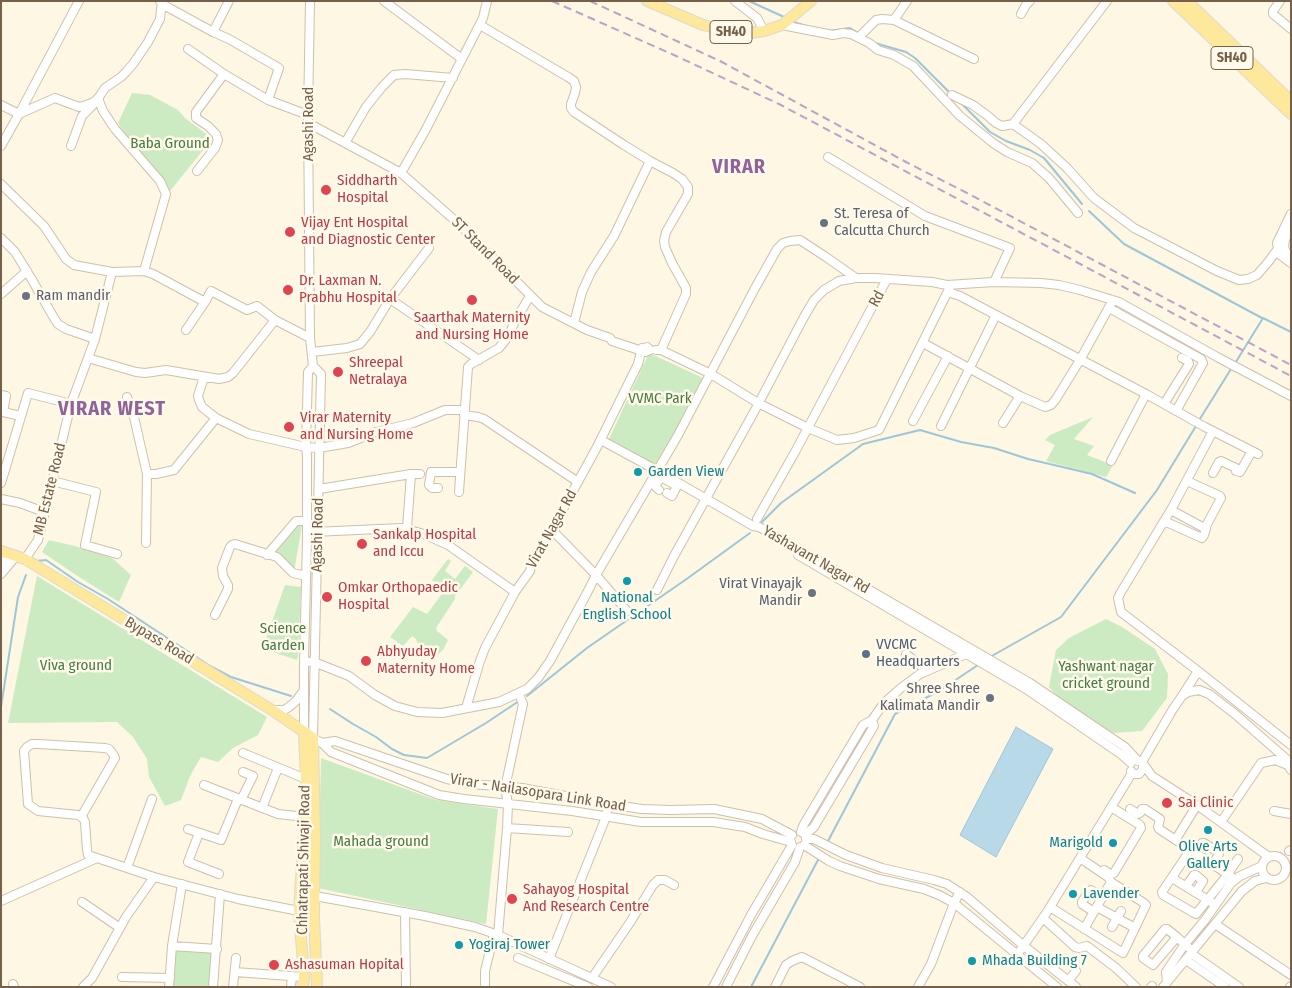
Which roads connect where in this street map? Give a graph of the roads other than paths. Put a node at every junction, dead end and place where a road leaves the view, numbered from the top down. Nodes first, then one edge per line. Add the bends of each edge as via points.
1 (79, 1) edge
2 (229, 1) edge
3 (310, 1) edge
4 (384, 1) edge
5 (487, 1) edge
6 (646, 1) edge
7 (735, 1) edge
8 (811, 1) edge
9 (907, 1) edge
10 (1030, 1) edge
11 (1107, 1) edge
12 (1173, 1) edge
13 (1186, 1) edge
14 (1280, 1) edge
15 (161, 2) edge
16 (1021, 14) dead end
17 (894, 20) junction
18 (480, 25) junction
19 (782, 25) junction
20 (214, 30) junction
21 (1291, 30) edge
22 (764, 31) junction
23 (859, 37) junction
24 (188, 50) dead end
25 (462, 59) junction
26 (974, 59) dead end
27 (224, 74) junction
28 (453, 78) junction
29 (952, 94) dead end
30 (99, 99) junction
31 (268, 100) junction
32 (1291, 102) edge
33 (1, 105) edge
34 (19, 114) junction
35 (1291, 114) edge
36 (308, 119) junction
37 (1013, 124) junction
38 (345, 143) junction
39 (1, 146) edge
40 (71, 146) dead end
41 (828, 157) dead end
42 (650, 161) junction
43 (197, 170) dead end
44 (401, 174) junction
45 (1, 184) edge
46 (1078, 213) dead end
47 (1291, 214) edge
48 (1291, 229) edge
49 (1, 238) edge
50 (429, 248) dead end
51 (1280, 248) junction
52 (1291, 256) edge
53 (1291, 263) edge
54 (27, 271) junction
55 (144, 271) junction
56 (112, 272) junction
57 (856, 278) junction
58 (887, 279) junction
59 (994, 282) junction
60 (950, 288) junction
61 (1, 294) edge
62 (530, 296) junction
63 (390, 299) junction
64 (1113, 300) junction
65 (205, 302) junction
66 (1109, 308) junction
67 (996, 315) junction
68 (275, 320) junction
69 (574, 323) junction
70 (186, 330) dead end
71 (310, 338) junction
72 (95, 339) junction
73 (922, 343) junction
74 (645, 349) junction
75 (661, 350) junction
76 (312, 352) junction
77 (948, 356) junction
78 (88, 358) junction
79 (1182, 358) dead end
80 (479, 360) junction
81 (1080, 360) junction
82 (313, 366) junction
83 (970, 368) junction
84 (711, 374) junction
85 (204, 377) junction
86 (1146, 394) junction
87 (1, 395) edge
88 (1020, 396) junction
89 (1291, 396) edge
90 (127, 397) dead end
91 (758, 403) junction
92 (71, 404) junction
93 (1164, 404) junction
94 (1176, 411) junction
95 (461, 413) junction
96 (21, 416) junction
97 (216, 418) junction
98 (913, 421) dead end
99 (1003, 423) dead end
100 (941, 426) dead end
101 (808, 428) junction
102 (1209, 429) junction
103 (603, 441) junction
104 (306, 447) junction
105 (319, 448) junction
106 (1111, 461) dead end
107 (458, 472) junction
108 (1213, 473) dead end
109 (147, 474) junction
110 (411, 474) junction
111 (420, 474) dead end
112 (660, 474) junction
113 (52, 480) junction
114 (1187, 481) junction
115 (578, 482) junction
116 (1, 483) edge
117 (438, 488) dead end
118 (318, 489) junction
119 (455, 490) dead end
120 (1207, 494) dead end
121 (1, 499) edge
122 (705, 499) junction
123 (1219, 500) junction
124 (1171, 510) junction
125 (44, 512) junction
126 (303, 521) dead end
127 (1164, 521) junction
128 (755, 523) junction
129 (407, 528) junction
130 (1205, 528) junction
131 (318, 531) junction
132 (307, 532) junction
133 (554, 532) junction
134 (146, 542) dead end
135 (117, 554) dead end
136 (13, 555) edge
137 (267, 555) junction
138 (1, 565) edge
139 (1, 574) edge
140 (596, 575) junction
141 (306, 576) junction
142 (657, 590) dead end
143 (516, 592) junction
144 (627, 611) dead end
145 (215, 615) dead end
146 (906, 654) dead end
147 (966, 654) junction
148 (977, 656) junction
149 (304, 661) junction
150 (314, 662) junction
151 (927, 671) junction
152 (1198, 671) junction
153 (304, 689) junction
154 (1182, 696) junction
155 (520, 698) junction
156 (466, 708) junction
157 (272, 710) junction
158 (313, 738) junction
159 (1291, 745) edge
160 (243, 753) dead end
161 (1138, 762) junction
162 (1291, 763) edge
163 (278, 768) junction
164 (1291, 770) edge
165 (243, 772) dead end
166 (1134, 773) junction
167 (1152, 776) junction
168 (306, 779) junction
169 (204, 785) dead end
170 (505, 788) junction
171 (152, 799) dead end
172 (240, 800) junction
173 (508, 804) junction
174 (608, 804) junction
175 (1197, 805) junction
176 (1111, 807) junction
177 (262, 808) junction
178 (1130, 809) dead end
179 (1274, 811) dead end
180 (1291, 814) edge
181 (81, 817) junction
182 (305, 817) junction
183 (606, 817) junction
184 (1221, 822) junction
185 (507, 828) junction
186 (188, 830) dead end
187 (568, 832) dead end
188 (199, 834) junction
189 (1176, 839) junction
190 (802, 841) junction
191 (1194, 851) junction
192 (846, 855) junction
193 (1081, 857) junction
194 (1269, 857) junction
195 (97, 858) junction
196 (1238, 858) dead end
197 (1213, 864) junction
198 (840, 866) junction
199 (1262, 866) junction
200 (126, 868) junction
201 (1289, 868) edge
202 (218, 874) dead end
203 (1228, 874) junction
204 (154, 877) junction
205 (1172, 878) junction
206 (1266, 878) junction
207 (1236, 879) junction
208 (1112, 882) junction
209 (182, 884) junction
210 (674, 885) dead end
211 (1186, 886) junction
212 (960, 892) junction
213 (1196, 892) junction
214 (220, 894) junction
215 (315, 896) junction
216 (1103, 897) junction
217 (1207, 900) junction
218 (1, 901) edge
219 (82, 902) dead end
220 (954, 903) junction
221 (1216, 905) junction
222 (1050, 906) junction
223 (1095, 909) junction
224 (299, 911) junction
225 (405, 912) junction
226 (1119, 914) junction
227 (314, 916) junction
228 (1043, 918) junction
229 (1215, 924) junction
230 (1112, 926) dead end
231 (120, 928) junction
232 (1135, 928) junction
233 (1084, 929) junction
234 (496, 934) junction
235 (1177, 937) junction
236 (1185, 944) junction
237 (172, 946) junction
238 (1024, 946) junction
239 (216, 949) junction
240 (1192, 952) junction
241 (1123, 953) junction
242 (1017, 955) junction
243 (236, 958) dead end
244 (518, 958) dead end
245 (549, 959) junction
246 (1131, 959) dead end
247 (1186, 960) junction
248 (1076, 971) dead end
249 (235, 972) junction
250 (1291, 975) edge
251 (292, 976) junction
252 (122, 977) dead end
253 (170, 978) junction
254 (592, 978) junction
255 (1068, 981) junction
256 (304, 982) edge
257 (1165, 984) edge
258 (1134, 986) edge
259 (83, 987) edge
260 (169, 987) edge
261 (213, 987) edge
262 (233, 987) edge
263 (291, 987) edge
264 (317, 987) edge
265 (406, 987) edge
266 (485, 987) edge
267 (588, 987) edge
268 (611, 987) edge
269 (713, 987) edge
270 (726, 987) edge
271 (775, 987) edge
272 (860, 987) edge
273 (918, 987) edge
274 (1057, 987) edge
275 (1076, 987) edge
276 (1225, 987) edge
277 (1240, 987) edge

1 - 34 street
2 - 20 street
3 - 36 street, Agashi Road
4 - 25 street
5 - 18 street
6 - 22 main road, SH40 via 702,25 743,34
7 - 22 street via 757,18
8 - 19 main road, SH40
9 - 17 street
10 - 16 street
11 - 37 street
12 - 35 main road, SH40
13 - 32 main road, SH40
14 - 21 street via 1273,14
15 - 20 street
15 - 30 street via 160,19 148,42 121,77 105,88
17 - 23 street via 876,20
17 - 26 street
18 - 25 street
18 - 42 street via 574,81 576,87 571,108 574,112
19 - 22 main road, SH40
19 - 23 street
20 - 31 street via 279,68
23 - 46 street via 913,66 960,116 993,144 1038,168
24 - 27 street, ST Stand Road
25 - 28 street
27 - 31 street, ST Stand Road
27 - 43 street via 196,112 196,118 216,134 218,140
28 - 38 street via 394,75 366,107
28 - 44 street
29 - 37 street via 1002,126
30 - 34 street via 79,107 55,98
30 - 40 street via 84,112
30 - 55 street via 115,129 160,181 166,194
31 - 36 street, ST Stand Road
33 - 34 street
34 - 39 street
36 - 38 street, ST Stand Road
36 - 71 street, Agashi Road
37 - 51 street via 1041,144 1094,198 1134,228 1216,271 1239,280 1248,279 1257,275
38 - 44 street, ST Stand Road
41 - 59 street via 925,216 1010,248
42 - 69 street via 614,236 591,272
42 - 75 street via 678,176 688,187 688,194 664,240 686,294
44 - 62 street, ST Stand Road via 459,224
45 - 56 street via 44,226 69,262
47 - 51 street via 1277,244
48 - 51 street
49 - 54 street
50 - 63 street
51 - 52 street
51 - 53 street via 1282,257
54 - 61 street
54 - 72 street via 58,324
55 - 56 street
55 - 65 street
56 - 72 street, MB Estate Road
57 - 58 street
57 - 84 street via 800,240 783,243 754,290
57 - 91 street via 839,281 814,300
58 - 60 street, Rd via 932,282
58 - 101 street, Rd
59 - 60 street, Rd
59 - 64 street, Rd via 1059,285
60 - 67 street
60 - 73 street
62 - 69 street, ST Stand Road via 542,307
62 - 80 street via 508,337 499,348
63 - 76 street via 360,344
63 - 80 street
64 - 66 street
64 - 89 street, Rd
65 - 68 street via 211,291 247,310 257,306
65 - 70 street
66 - 81 street
66 - 94 street via 1201,359 1203,363
67 - 81 street
67 - 83 street
68 - 71 street
68 - 85 street via 233,373 219,379
69 - 74 street, ST Stand Road
71 - 76 street, Agashi Road
72 - 78 street, MB Estate Road
73 - 77 street
73 - 101 street via 879,430 837,440
74 - 75 street, ST Stand Road
74 - 103 street, Virat Nagar Rd
75 - 84 street
76 - 82 street, Agashi Road
77 - 83 street
77 - 98 street
78 - 85 street via 136,372 166,370
78 - 92 street, MB Estate Road
79 - 93 street via 1189,364
80 - 95 street via 468,367
81 - 86 street
81 - 88 street via 1050,406 1045,407
82 - 104 street, Agashi Road via 308,372
82 - 105 street, Agashi Road via 321,374
83 - 88 street
83 - 100 street
84 - 91 street
84 - 112 street
85 - 97 street via 199,400 202,407
86 - 93 street
86 - 106 street
87 - 96 street via 6,396 3,412
88 - 99 street
90 - 109 street
91 - 101 street
91 - 122 street
92 - 96 street via 28,393
92 - 113 street, MB Estate Road
93 - 94 street
94 - 102 street
95 - 105 street via 445,410 348,443
95 - 107 street
95 - 115 street via 484,419
96 - 116 street
97 - 104 street via 249,434
97 - 109 street via 174,470
101 - 128 street, Rd
102 - 108 street via 1255,452 1240,472 1221,461
102 - 114 street
103 - 112 street, Yashavant Nagar Rd
103 - 115 street, Virat Nagar Rd
103 - 133 street
104 - 105 street
104 - 132 street, Agashi Road
105 - 118 street, Agashi Road
107 - 117 street via 431,472 430,485
107 - 119 street
109 - 134 street
110 - 111 street
110 - 118 street
110 - 129 street
112 - 112 street via 655,486 672,496 677,486
112 - 122 street, Yashavant Nagar Rd
112 - 140 street
113 - 125 street, MB Estate Road
113 - 135 street via 96,492 84,546
114 - 123 street via 1220,496
114 - 124 street
115 - 133 street, Virat Nagar Rd
118 - 131 street, Agashi Road
120 - 123 street
121 - 125 street
122 - 128 street, Yashavant Nagar Rd
122 - 142 street
123 - 130 street
124 - 127 street
124 - 130 street
125 - 136 street, MB Estate Road via 38,540
126 - 137 street via 296,521
127 - 130 street via 1202,538
127 - 152 street via 1118,598 1121,612
128 - 147 street via 756,530 764,535
128 - 148 street, Yashavant Nagar Rd
129 - 131 street
129 - 143 street via 448,545
131 - 132 street
131 - 150 street, Agashi Road
132 - 141 street, Agashi Road
133 - 140 street
133 - 143 street, Virat Nagar Rd
136 - 138 street
136 - 139 street
136 - 157 main road, Bypass Road
137 - 141 street via 277,558 294,573
137 - 145 street via 235,544 230,547 222,568 228,589
140 - 144 street
140 - 155 street via 550,661
141 - 149 street, Agashi Road
143 - 156 street, Virat Nagar Rd via 485,648
146 - 151 street
147 - 148 street
147 - 151 street
148 - 161 street, Yashavant Nagar Rd via 1125,747
149 - 150 street
149 - 153 street, Agashi Road
150 - 156 street via 349,676 375,696 395,706 417,712 442,713
150 - 158 street, Agashi Road
151 - 190 street via 901,688 884,703 872,720 862,725 804,824
152 - 154 street
152 - 159 street
153 - 157 street via 289,707
153 - 158 street, Agashi Road
154 - 161 street
154 - 162 street via 1199,690 1209,694
155 - 156 street
155 - 170 street
157 - 158 main road, Bypass Road
158 - 168 main road, Chhatrapati Shivaji Road
158 - 170 street, Virar - Nailasopara Link Road via 335,741 447,779
158 - 173 street, Virar - Nailasopara Link Road via 331,752 439,795
158 - 215 main road
160 - 163 street
161 - 166 street via 1130,769
161 - 166 street via 1142,771
161 - 167 street
163 - 168 street
163 - 177 street
164 - 184 street via 1288,765 1275,760 1261,763
165 - 172 street via 252,776
166 - 167 street
166 - 176 street
167 - 175 street
168 - 182 main road, Chhatrapati Shivaji Road
169 - 172 street
170 - 173 street
170 - 174 street, Virar - Nailasopara Link Road via 522,788
171 - 200 street
172 - 177 street
172 - 188 street via 221,840
173 - 183 street, Virar - Nailasopara Link Road
173 - 185 street
174 - 183 street
174 - 190 street, Virar - Nailasopara Link Road via 642,809 714,809 762,819
175 - 184 street
175 - 189 street
176 - 193 street
176 - 193 street via 1141,828 1114,873 1110,874
177 - 182 street via 278,814
178 - 189 street via 1138,814 1145,809 1160,820 1159,829
179 - 180 street
181 - 181 street via 38,811 28,804 24,751 27,747 38,744 105,748 113,754 115,758
181 - 195 street via 85,822 88,855
182 - 224 main road, Chhatrapati Shivaji Road
183 - 190 street, Virar - Nailasopara Link Road via 641,822 713,822
183 - 245 street
184 - 194 street
185 - 187 street
185 - 234 street
186 - 188 street
188 - 202 street via 188,862
189 - 191 street
190 - 192 street, Virar - Nailasopara Link Road
190 - 198 street, Virar - Nailasopara Link Road
190 - 269 street via 751,915
190 - 270 street via 795,862
191 - 197 street
191 - 197 street via 1202,844 1211,848 1219,854
191 - 205 street
192 - 198 street
192 - 212 street, Virar - Nailasopara Link Road via 882,868 947,884
193 - 208 street
193 - 222 street
194 - 199 street
194 - 201 street via 1278,856
195 - 200 street
195 - 218 street
196 - 203 street
197 - 203 street
198 - 220 street, Virar - Nailasopara Link Road via 924,890
199 - 206 street
199 - 207 street
200 - 204 street
201 - 206 street via 1281,878 1273,881
203 - 207 street
203 - 217 street
204 - 209 street
204 - 231 street
205 - 211 street
205 - 217 street via 1163,895 1194,914
206 - 229 street via 1242,892
207 - 221 street
208 - 216 street
208 - 232 street via 1146,905
209 - 214 street
209 - 237 street
210 - 254 street via 658,880 653,885
211 - 213 street
211 - 213 street via 1196,875 1203,881
212 - 220 street
212 - 238 street, Virar - Nailasopara Link Road
213 - 217 street
214 - 224 street
214 - 239 street
215 - 225 street
215 - 227 main road
216 - 223 street
216 - 223 street via 1089,891 1082,904
217 - 221 street
219 - 231 street
220 - 242 street, Virar - Nailasopara Link Road
220 - 273 street via 931,964
221 - 236 street
222 - 228 street
222 - 233 street
223 - 226 street
223 - 233 street
224 - 227 street
224 - 256 main road, Chhatrapati Shivaji Road
225 - 234 street
225 - 265 street
226 - 230 street
226 - 232 street
227 - 264 main road
228 - 238 street
228 - 258 street via 1075,947 1087,946
229 - 240 street
229 - 250 street
231 - 259 street via 92,978
232 - 241 street
233 - 241 street
234 - 245 street
234 - 266 street via 485,971
235 - 235 street via 1153,964 1143,958 1165,929
235 - 236 street
236 - 240 street
236 - 257 street via 1166,972
237 - 239 street
237 - 253 street
238 - 242 street
238 - 255 street, Virar - Nailasopara Link Road
239 - 261 street
240 - 247 street
240 - 277 street
241 - 246 street
242 - 274 street, Virar - Nailasopara Link Road
243 - 249 street
244 - 267 street
245 - 254 street
247 - 257 street
247 - 276 street
248 - 255 street
249 - 251 street
249 - 262 street
251 - 256 street
251 - 263 street
252 - 253 street
253 - 260 street
254 - 268 street
255 - 275 street, Virar - Nailasopara Link Road
271 - 272 street via 786,965 802,957

